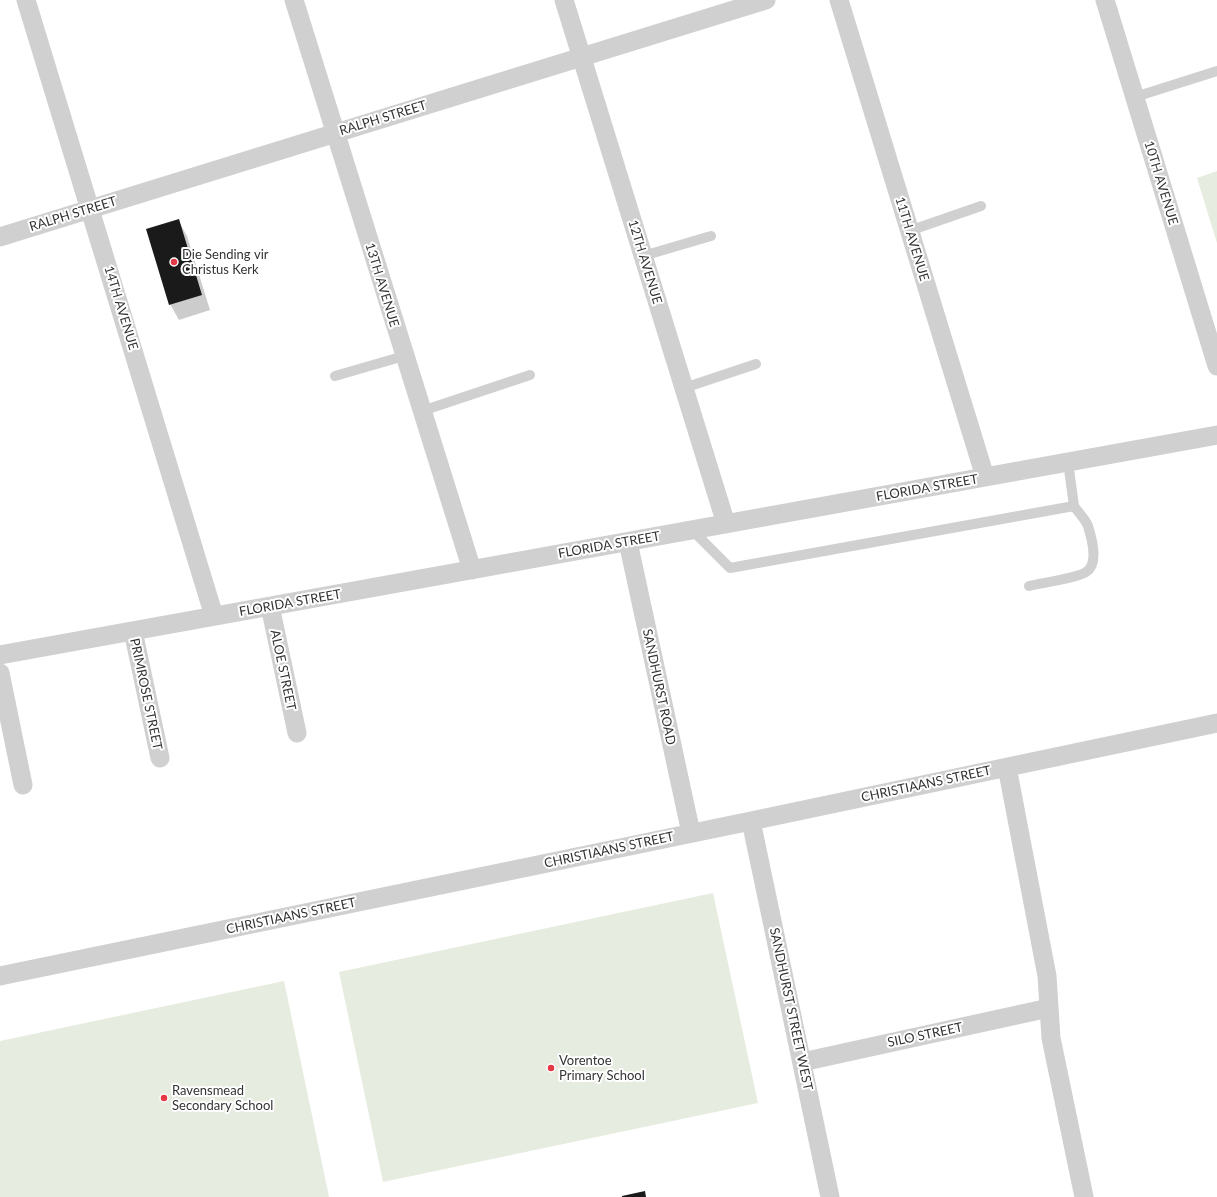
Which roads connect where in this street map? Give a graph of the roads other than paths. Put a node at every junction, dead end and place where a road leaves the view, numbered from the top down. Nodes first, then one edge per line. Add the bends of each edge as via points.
1 (26, 0) edge
2 (294, 0) edge
3 (564, 0) edge
4 (766, 0) edge
5 (839, 0) edge
6 (1105, 0) edge
7 (582, 57) junction
8 (1217, 71) edge
9 (1135, 97) junction
10 (335, 133) junction
11 (981, 206) dead end
12 (90, 209) junction
13 (909, 231) junction
14 (711, 236) dead end
15 (0, 237) edge
16 (643, 256) junction
17 (404, 356) junction
18 (756, 364) dead end
19 (1217, 366) edge
20 (530, 375) dead end
21 (335, 376) dead end
22 (684, 388) junction
23 (422, 411) junction
24 (1217, 435) edge
25 (1068, 462) junction
26 (985, 478) junction
27 (1074, 506) junction
28 (726, 524) junction
29 (692, 530) junction
30 (628, 542) junction
31 (472, 570) junction
32 (1029, 586) dead end
33 (270, 606) junction
34 (214, 616) junction
35 (133, 631) junction
36 (0, 655) edge
37 (0, 673) edge
38 (1217, 723) edge
39 (297, 733) dead end
40 (160, 758) dead end
41 (1007, 767) junction
42 (23, 785) dead end
43 (751, 821) junction
44 (691, 833) junction
45 (0, 976) edge
46 (1049, 1008) junction
47 (802, 1062) junction
48 (830, 1197) edge
49 (1084, 1197) edge

1 - 12 street, 14TH AVENUE
2 - 10 street, 13TH AVENUE
3 - 7 street, 12TH AVENUE
4 - 7 street, RALPH STREET
5 - 13 street, 11TH AVENUE
6 - 9 street, 10TH AVENUE
7 - 10 street, RALPH STREET
7 - 16 street, 12TH AVENUE
8 - 9 lane
9 - 19 street, 10TH AVENUE
10 - 12 street, RALPH STREET
10 - 17 street, 13TH AVENUE
11 - 13 lane
12 - 15 street, RALPH STREET
12 - 34 street, 14TH AVENUE
13 - 26 street, 11TH AVENUE
14 - 16 lane
16 - 22 street, 12TH AVENUE
17 - 21 lane
17 - 23 street, 13TH AVENUE
18 - 22 lane
20 - 23 lane
22 - 28 street, 12TH AVENUE
23 - 31 street, 13TH AVENUE
24 - 25 street, FLORIDA STREET
25 - 26 street, FLORIDA STREET
25 - 27 lane
26 - 28 street, FLORIDA STREET
27 - 29 lane via 730,568
27 - 32 lane via 1088,525 1094,554 1091,568 1083,574
28 - 29 street, FLORIDA STREET
29 - 30 street, FLORIDA STREET
30 - 31 street, FLORIDA STREET
30 - 44 street, SANDHURST ROAD
31 - 33 street, FLORIDA STREET
33 - 34 street, FLORIDA STREET
33 - 39 street, ALOE STREET
34 - 35 street, FLORIDA STREET
35 - 36 street, FLORIDA STREET
35 - 40 street, PRIMROSE STREET
37 - 42 street
38 - 41 street, CHRISTIAANS STREET
41 - 43 street, CHRISTIAANS STREET
41 - 46 street via 1046,976
43 - 44 street, CHRISTIAANS STREET
43 - 47 street, SANDHURST STREET WEST
44 - 45 street, CHRISTIAANS STREET
46 - 47 street, SILO STREET
46 - 49 street via 1052,1038
47 - 48 street, SANDHURST STREET WEST

